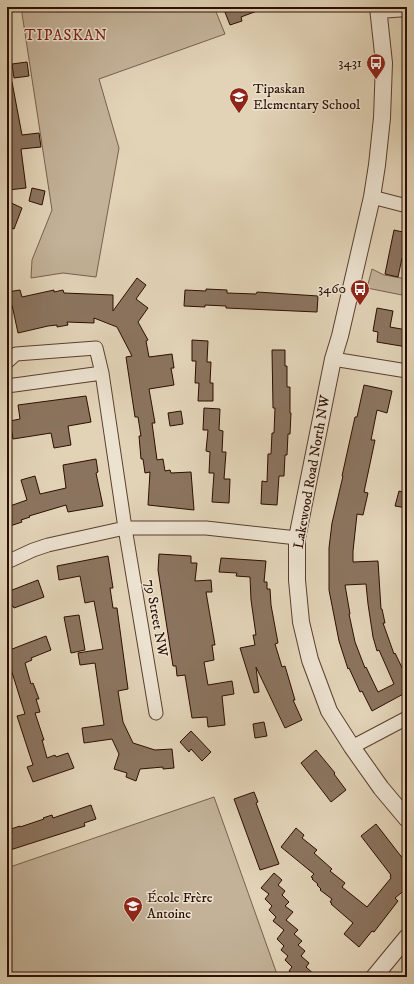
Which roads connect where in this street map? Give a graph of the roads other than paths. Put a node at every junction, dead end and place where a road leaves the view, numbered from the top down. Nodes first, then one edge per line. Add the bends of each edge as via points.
1 (378, 8) edge
2 (407, 8) edge
3 (372, 197) junction
4 (407, 206) edge
5 (333, 359) junction
6 (7, 362) edge
7 (407, 370) edge
8 (102, 373) junction
9 (7, 386) edge
10 (125, 528) junction
11 (297, 538) junction
12 (7, 562) edge
13 (156, 713) dead end
14 (407, 718) edge
15 (352, 747) junction
16 (407, 819) edge
17 (407, 937) edge
18 (374, 977) edge

1 - 2 street
1 - 3 street, Lakewood Road North NW via 384,63 382,118
3 - 4 street
3 - 5 street, Lakewood Road North NW
5 - 7 street
5 - 11 street, Lakewood Road North NW
6 - 8 street, 79 Street NW via 16,354 96,348
8 - 9 street
8 - 10 street, 79 Street NW
10 - 11 street via 206,528
10 - 12 street via 33,550
10 - 13 street, 79 Street NW
11 - 15 street, Lakewood Road North NW via 301,622 310,660 329,711
14 - 15 street
15 - 16 street, Lakewood Road North NW
17 - 18 street

